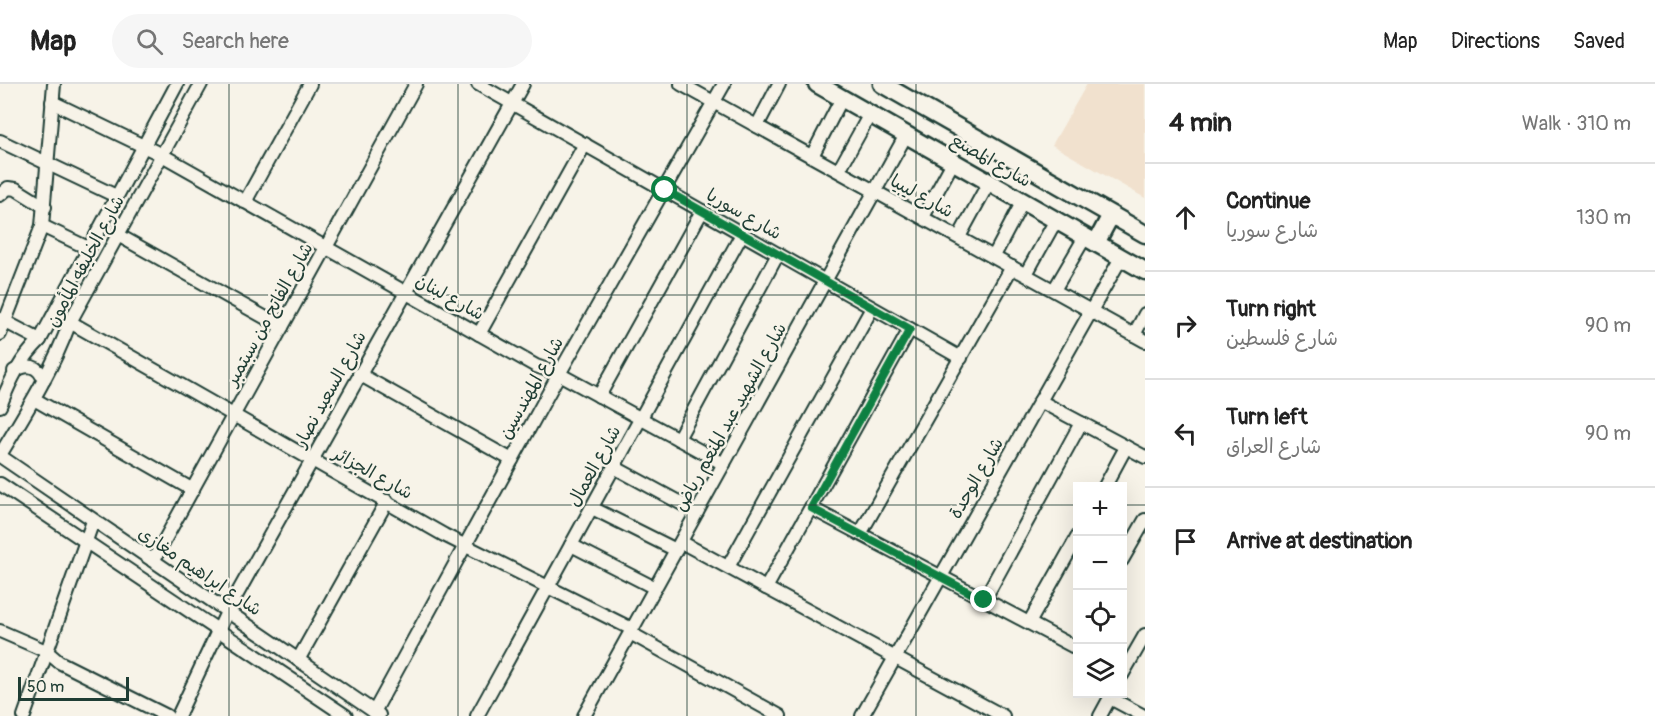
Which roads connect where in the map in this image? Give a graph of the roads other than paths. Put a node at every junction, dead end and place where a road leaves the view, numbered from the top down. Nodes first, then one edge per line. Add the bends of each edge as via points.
1 (54, 84) edge
2 (177, 84) edge
3 (201, 84) edge
4 (310, 84) edge
5 (416, 84) edge
6 (478, 84) edge
7 (523, 84) edge
8 (681, 84) edge
9 (724, 84) edge
10 (779, 84) edge
11 (817, 84) edge
12 (882, 84) edge
13 (842, 98) junction
14 (52, 102) junction
15 (511, 102) junction
16 (714, 102) junction
17 (870, 114) junction
18 (757, 126) junction
19 (906, 135) junction
20 (0, 141) edge
21 (585, 144) junction
22 (143, 145) junction
23 (162, 155) junction
24 (812, 156) junction
25 (953, 162) junction
26 (49, 164) junction
27 (839, 171) junction
28 (989, 182) junction
29 (665, 190) junction
30 (876, 190) junction
31 (0, 195) edge
32 (116, 196) junction
33 (1023, 201) junction
34 (245, 202) junction
35 (45, 207) junction
36 (702, 211) junction
37 (1111, 215) junction
38 (923, 217) junction
39 (1056, 220) junction
40 (42, 226) junction
41 (742, 234) junction
42 (1145, 234) edge
43 (118, 235) junction
44 (959, 237) junction
45 (1091, 240) junction
46 (88, 248) junction
47 (326, 248) junction
48 (778, 254) junction
49 (994, 256) junction
50 (1121, 258) junction
51 (1012, 267) junction
52 (1145, 271) edge
53 (1026, 274) junction
54 (825, 281) junction
55 (1054, 290) junction
56 (404, 292) junction
57 (872, 308) junction
58 (1091, 311) junction
59 (1145, 314) edge
60 (70, 322) junction
61 (1, 325) edge
62 (282, 327) junction
63 (910, 329) junction
64 (478, 334) junction
65 (1134, 335) junction
66 (40, 340) junction
67 (1145, 341) edge
68 (961, 358) junction
69 (14, 370) junction
70 (359, 374) junction
71 (559, 374) junction
72 (44, 380) junction
73 (599, 396) junction
74 (34, 399) junction
75 (1040, 401) junction
76 (0, 406) edge
77 (234, 415) junction
78 (640, 418) junction
79 (1081, 423) junction
80 (678, 439) junction
81 (1126, 447) junction
82 (0, 456) edge
83 (1145, 457) edge
84 (312, 459) junction
85 (512, 460) junction
86 (724, 464) junction
87 (614, 467) junction
88 (1107, 482) edge
89 (0, 484) edge
90 (193, 490) junction
91 (387, 501) junction
92 (591, 507) junction
93 (811, 508) junction
94 (697, 512) junction
95 (93, 520) junction
96 (1145, 520) edge
97 (860, 534) junction
98 (86, 541) junction
99 (1073, 543) edge
100 (466, 544) junction
101 (571, 545) junction
102 (678, 546) junction
103 (1127, 551) edge
104 (153, 561) junction
105 (728, 567) junction
106 (940, 577) junction
107 (549, 585) junction
108 (655, 588) junction
109 (766, 588) junction
110 (984, 600) junction
111 (226, 612) junction
112 (1029, 623) junction
113 (217, 629) junction
114 (0, 631) edge
115 (631, 631) junction
116 (1145, 635) edge
117 (1073, 645) edge
118 (46, 651) junction
119 (895, 658) junction
120 (298, 660) junction
121 (1127, 667) edge
122 (1110, 698) edge
123 (1114, 698) edge
124 (328, 711) edge
125 (377, 714) edge
126 (588, 715) edge
127 (24, 716) edge
128 (167, 716) edge
129 (178, 716) edge
130 (346, 716) edge
131 (477, 716) edge
132 (780, 716) edge
133 (862, 716) edge
134 (1003, 716) edge
135 (1100, 716) edge
136 (1144, 716) edge

1 - 14 street
2 - 22 street, شارع الخليفه المأمون
3 - 23 street, شارع الخليفه المأمون
4 - 34 street
5 - 47 street, شارع الفاتح من سبتمبر
6 - 15 street, شارع سوريا
7 - 15 street, شارع السعيد نصار
8 - 16 street, شارع ليبيا
9 - 16 street, شارع المهندسين
10 - 18 street
11 - 13 main road, شارع المصنع
12 - 37 main road, شارع المصنع
13 - 17 main road, شارع المصنع
13 - 24 street
14 - 22 street, شارع لبنان
14 - 26 street
15 - 21 street, شارع سوريا
15 - 56 street, شارع السعيد نصار
16 - 18 street, شارع ليبيا
16 - 29 street, شارع المهندسين
17 - 19 main road, شارع المصنع
17 - 27 street
18 - 24 street, شارع ليبيا
19 - 25 main road, شارع المصنع
19 - 30 street, شارع الشهيد عبد المنعم رياض
20 - 26 street
21 - 29 street, شارع سوريا
21 - 64 street
22 - 23 street, شارع لبنان
22 - 32 street, شارع الخليفه المأمون
23 - 34 street, شارع لبنان
23 - 43 street, شارع الخليفه المأمون
24 - 27 street, شارع ليبيا
25 - 28 main road, شارع المصنع
25 - 38 street
26 - 32 street
26 - 35 street
27 - 30 street, شارع ليبيا
28 - 33 main road, شارع المصنع
28 - 44 street
29 - 36 street, شارع سوريا
29 - 71 street, شارع المهندسين
30 - 38 street, شارع ليبيا
30 - 54 street, شارع الشهيد عبد المنعم رياض
31 - 35 street via 16,189
32 - 46 street, شارع الخليفه المأمون
33 - 39 main road, شارع المصنع
33 - 49 street
34 - 47 street, شارع لبنان
35 - 40 street
36 - 41 street, شارع سوريا
36 - 73 street
37 - 42 main road, شارع المصنع
37 - 45 main road
38 - 44 street, شارع ليبيا
39 - 45 main road, شارع المصنع
39 - 53 street
40 - 46 street
40 - 61 street
41 - 48 street, شارع سوريا
41 - 78 street, شارع العمال
43 - 60 street, شارع الخليفه المأمون
43 - 62 street
44 - 49 street, شارع ليبيا
45 - 50 main road, شارع المصنع
45 - 55 street
46 - 66 street, شارع الخليفه المأمون
47 - 56 street, شارع لبنان
47 - 62 street, شارع الفاتح من سبتمبر
48 - 54 street, شارع سوريا
48 - 80 street
49 - 51 street, شارع ليبيا
50 - 52 main road, شارع المصنع
50 - 58 street, شارع الوحدة
51 - 53 street, شارع ليبيا
51 - 68 street
53 - 55 street, شارع ليبيا
54 - 57 street, شارع سوريا
54 - 86 street, شارع الشهيد عبد المنعم رياض
55 - 58 street, شارع ليبيا
56 - 64 street, شارع لبنان
56 - 70 street, شارع السعيد نصار
57 - 63 street, شارع سوريا
57 - 105 street
58 - 65 street, شارع ليبيا
58 - 75 street, شارع الوحدة
59 - 65 street
60 - 72 street, شارع الخليفه المأمون
60 - 77 street, شارع الجزائر
61 - 66 street
62 - 77 street, شارع الفاتح من سبتمبر
63 - 68 street, شارع سوريا
63 - 93 street
64 - 71 street, شارع لبنان via 536,366
65 - 67 street, شارع ليبيا
66 - 69 street, شارع الخليفه المأمون
68 - 97 street
69 - 72 street via 33,366
69 - 76 street, شارع الخليفه المأمون
70 - 84 street, شارع السعيد نصار
70 - 85 street
71 - 73 street, شارع لبنان
71 - 85 street, شارع المهندسين
72 - 74 street, شارع الخليفه المأمون
73 - 78 street, شارع لبنان
74 - 82 street, شارع الخليفه المأمون
74 - 90 street
75 - 79 street
75 - 106 street, شارع الوحدة
77 - 84 street, شارع الجزائر
77 - 90 street, شارع الفاتح من سبتمبر
78 - 80 street, شارع لبنان
78 - 87 street, شارع العمال
79 - 81 street
79 - 110 street
80 - 86 street, شارع لبنان
81 - 83 street
81 - 88 street
82 - 95 street, شارع ابراهيم مغازى
84 - 91 street, شارع الجزائر
84 - 111 street, شارع السعيد نصار
85 - 100 street, شارع المهندسين
86 - 94 street, شارع الشهيد عبد المنعم رياض
87 - 92 street, شارع العمال
87 - 94 street
89 - 98 street
90 - 104 street, شارع الفاتح من سبتمبر
91 - 100 street, شارع الجزائر
91 - 120 street
92 - 101 street, شارع العمال
92 - 102 street
93 - 97 street
93 - 109 street
94 - 102 street, شارع الشهيد عبد المنعم رياض
95 - 98 street
95 - 104 street, شارع ابراهيم مغازى
96 - 103 street
97 - 106 street
98 - 113 street
98 - 118 street
99 - 112 street
100 - 107 street, شارع الجزائر
100 - 125 street, شارع المهندسين
101 - 107 street, شارع العمال
101 - 108 street
102 - 105 street
102 - 108 street, شارع الشهيد عبد المنعم رياض
104 - 111 street, شارع ابراهيم مغازى
105 - 109 street
106 - 110 street
106 - 119 street, شارع الوحدة
107 - 115 street, شارع الجزائر
107 - 131 street, شارع العمال
108 - 115 street, شارع الشهيد عبد المنعم رياض
109 - 119 street
110 - 112 street
111 - 113 street, شارع السعيد نصار
111 - 120 street, شارع ابراهيم مغازى
112 - 117 street
113 - 124 street
113 - 129 street, شارع السعيد نصار
114 - 118 street
115 - 126 street, شارع الشهيد عبد المنعم رياض
115 - 132 street, شارع الجزائر
116 - 121 street
118 - 127 street
118 - 128 street via 59,662
119 - 133 street, شارع الوحدة
119 - 134 street
120 - 125 street, شارع ابراهيم مغازى
122 - 135 street
123 - 136 street
124 - 130 street

